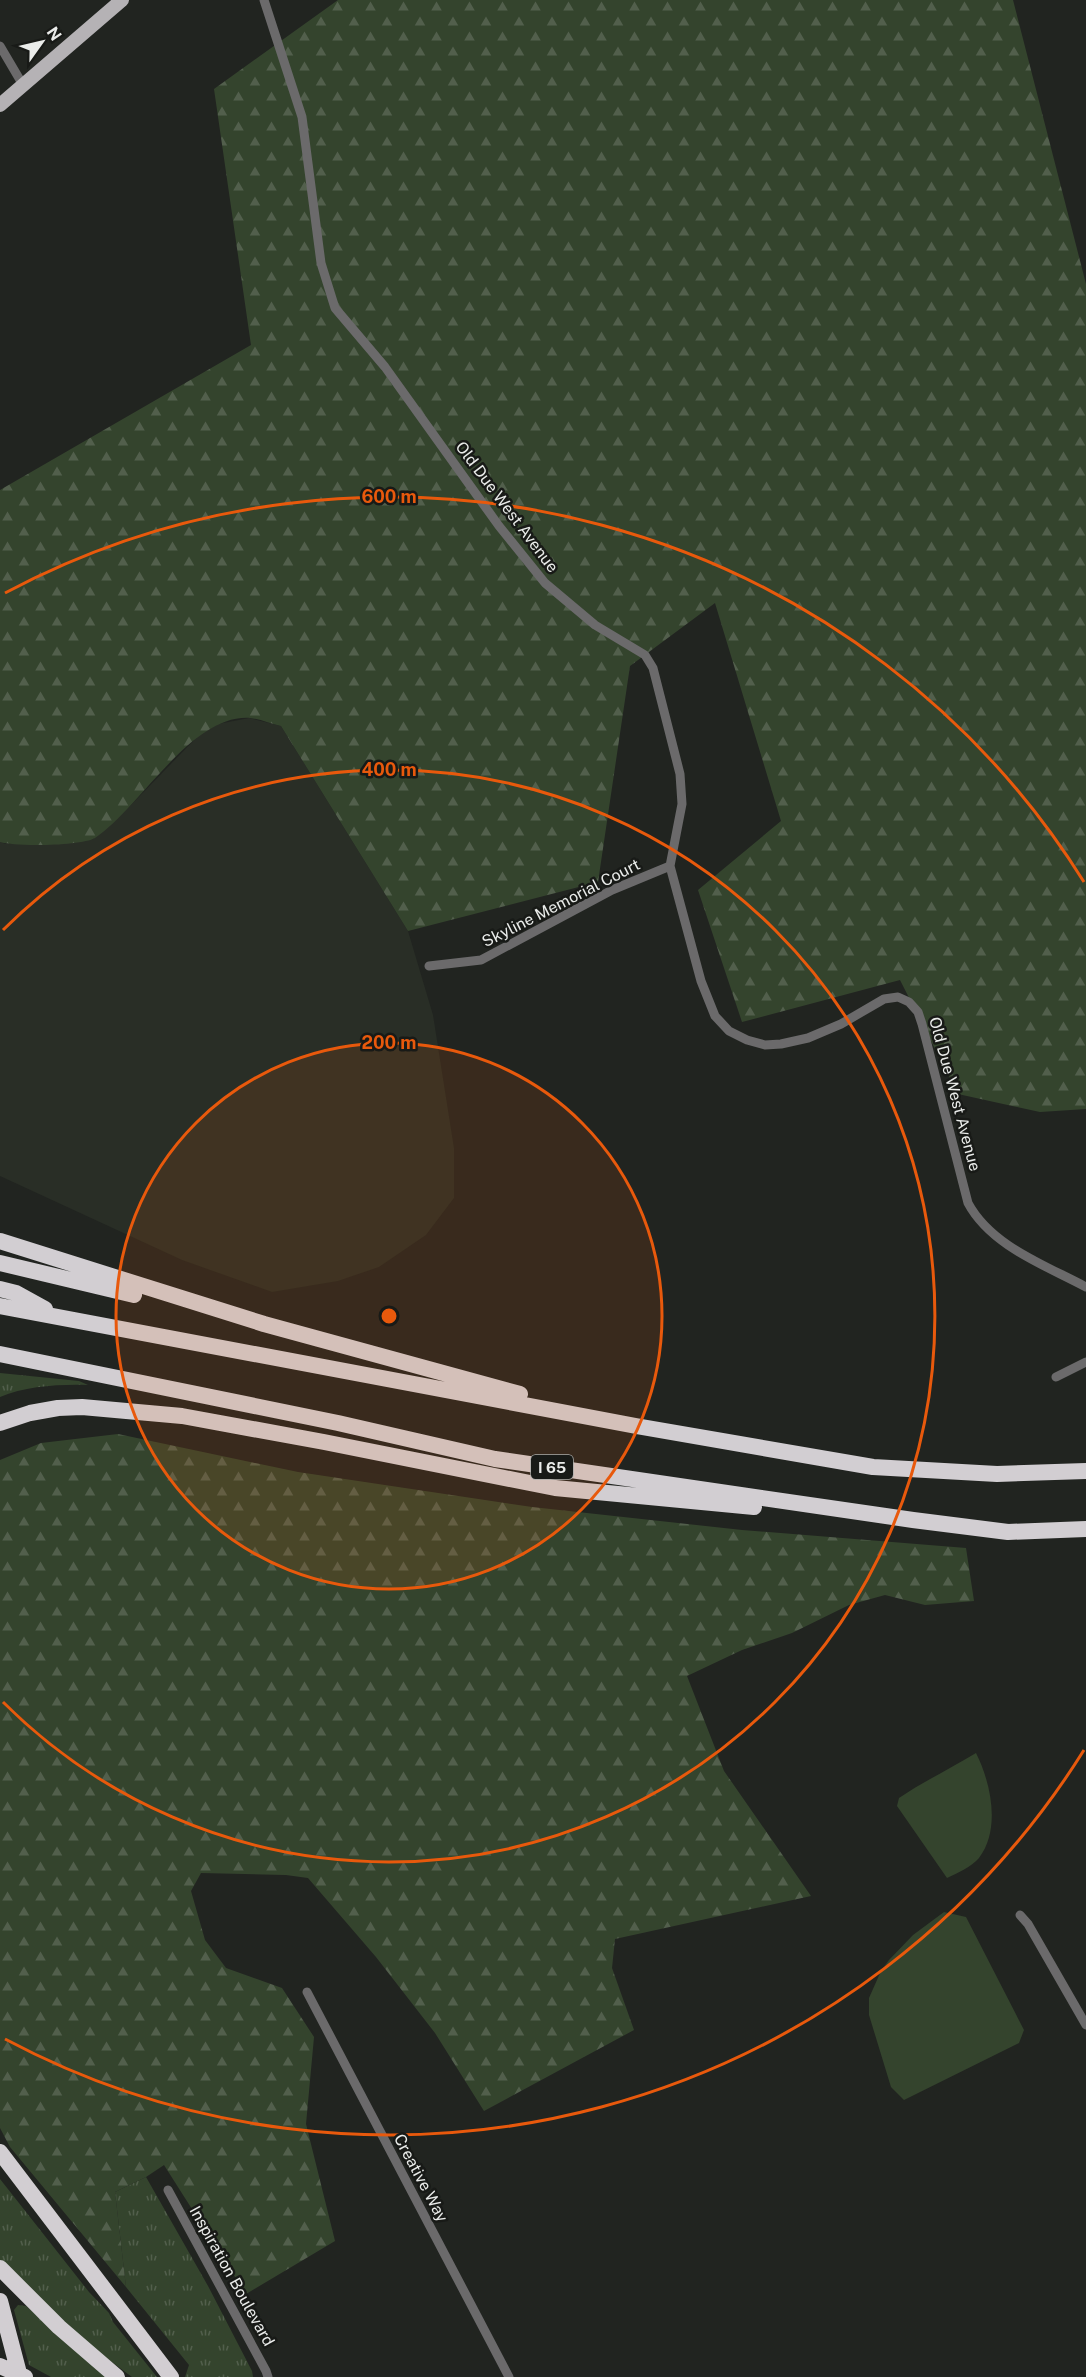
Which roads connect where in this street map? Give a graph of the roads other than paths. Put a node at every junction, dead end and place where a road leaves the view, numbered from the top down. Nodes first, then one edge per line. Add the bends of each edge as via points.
1 (122, 0) edge
2 (264, 0) edge
3 (0, 46) edge
4 (23, 86) junction
5 (0, 105) edge
6 (670, 866) junction
7 (429, 966) dead end
8 (0, 1241) edge
9 (0, 1263) edge
10 (1086, 1287) edge
11 (0, 1289) edge
12 (0, 1306) edge
13 (56, 1316) junction
14 (264, 1324) junction
15 (0, 1354) edge
16 (1086, 1362) edge
17 (1056, 1377) dead end
18 (0, 1423) edge
19 (636, 1426) junction
20 (1086, 1471) edge
21 (913, 1520) junction
22 (1086, 1529) edge
23 (1020, 1916) dead end
24 (307, 1992) dead end
25 (1086, 2025) edge
26 (0, 2152) edge
27 (168, 2190) dead end
28 (0, 2268) edge
29 (0, 2301) edge
30 (0, 2366) edge
31 (23, 2377) edge
32 (117, 2377) edge
33 (171, 2377) edge
34 (268, 2377) edge
35 (509, 2377) edge

1 - 4 main road
2 - 6 street, Old Due West Avenue via 302,117 321,263 335,308 385,368 545,583 595,625 645,655 653,668 680,774 682,804
3 - 4 street
4 - 5 main road
6 - 7 street, Skyline Memorial Court via 612,890 481,960
6 - 10 street, Old Due West Avenue via 701,981 715,1017 729,1031 765,1045 781,1044 841,1024 884,999 898,997 909,1002 922,1024 968,1203 976,1218 1002,1241
8 - 14 highway
9 - 14 highway
11 - 13 highway via 16,1293
12 - 13 highway
13 - 19 highway
14 - 19 highway
15 - 21 highway, I 65 via 495,1459
16 - 17 street
18 - 21 highway via 30,1413 74,1407 160,1414 555,1488
19 - 20 highway via 873,1467 997,1473
21 - 22 highway, I 65 via 1008,1532
23 - 25 street
24 - 35 street, Creative Way
26 - 33 highway
27 - 34 street, Inspiration Boulevard
28 - 32 highway
29 - 31 highway
30 - 31 highway

